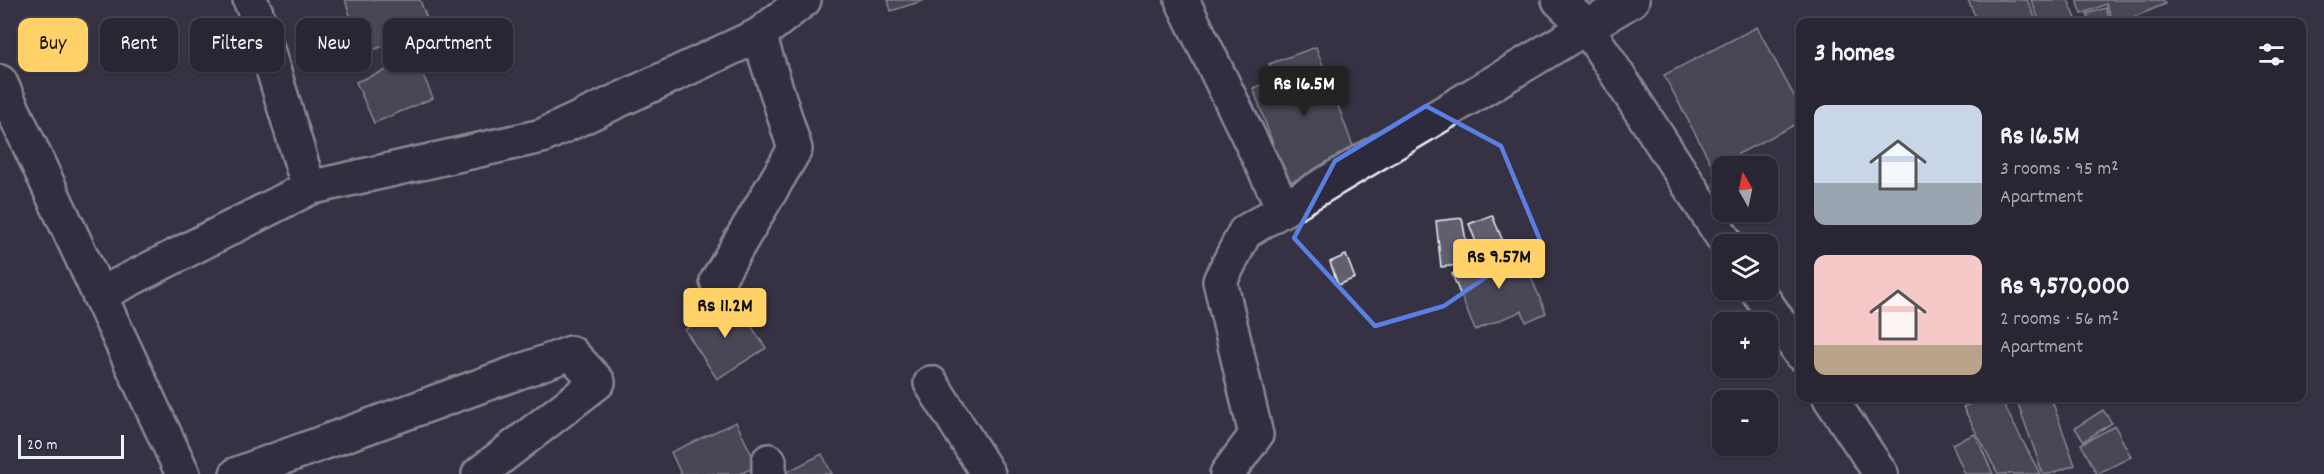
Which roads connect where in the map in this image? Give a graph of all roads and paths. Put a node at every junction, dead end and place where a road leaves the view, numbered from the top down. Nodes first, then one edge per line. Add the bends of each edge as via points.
1 (804, 0) edge
2 (1182, 0) edge
3 (1559, 0) edge
4 (1632, 0) edge
5 (262, 4) edge
6 (1586, 26) junction
7 (759, 35) junction
8 (0, 82) edge
9 (309, 188) junction
10 (1284, 209) junction
11 (1721, 234) edge
12 (717, 281) dead end
13 (99, 295) junction
14 (1764, 300) edge
15 (1796, 347) edge
16 (931, 383) dead end
17 (1833, 402) edge
18 (183, 474) edge
19 (237, 474) edge
20 (479, 474) edge
21 (988, 474) edge
22 (1227, 474) edge
23 (1881, 474) edge

1 - 7 street
2 - 10 street
3 - 6 street
4 - 6 street
5 - 9 street
6 - 10 street
6 - 11 street
7 - 9 street via 542,136
7 - 12 street via 795,148
8 - 13 street
9 - 13 street
10 - 22 street via 1245,232 1220,280 1256,435
13 - 18 street
14 - 15 street
16 - 21 street
17 - 23 street
19 - 20 street via 571,353 598,382

